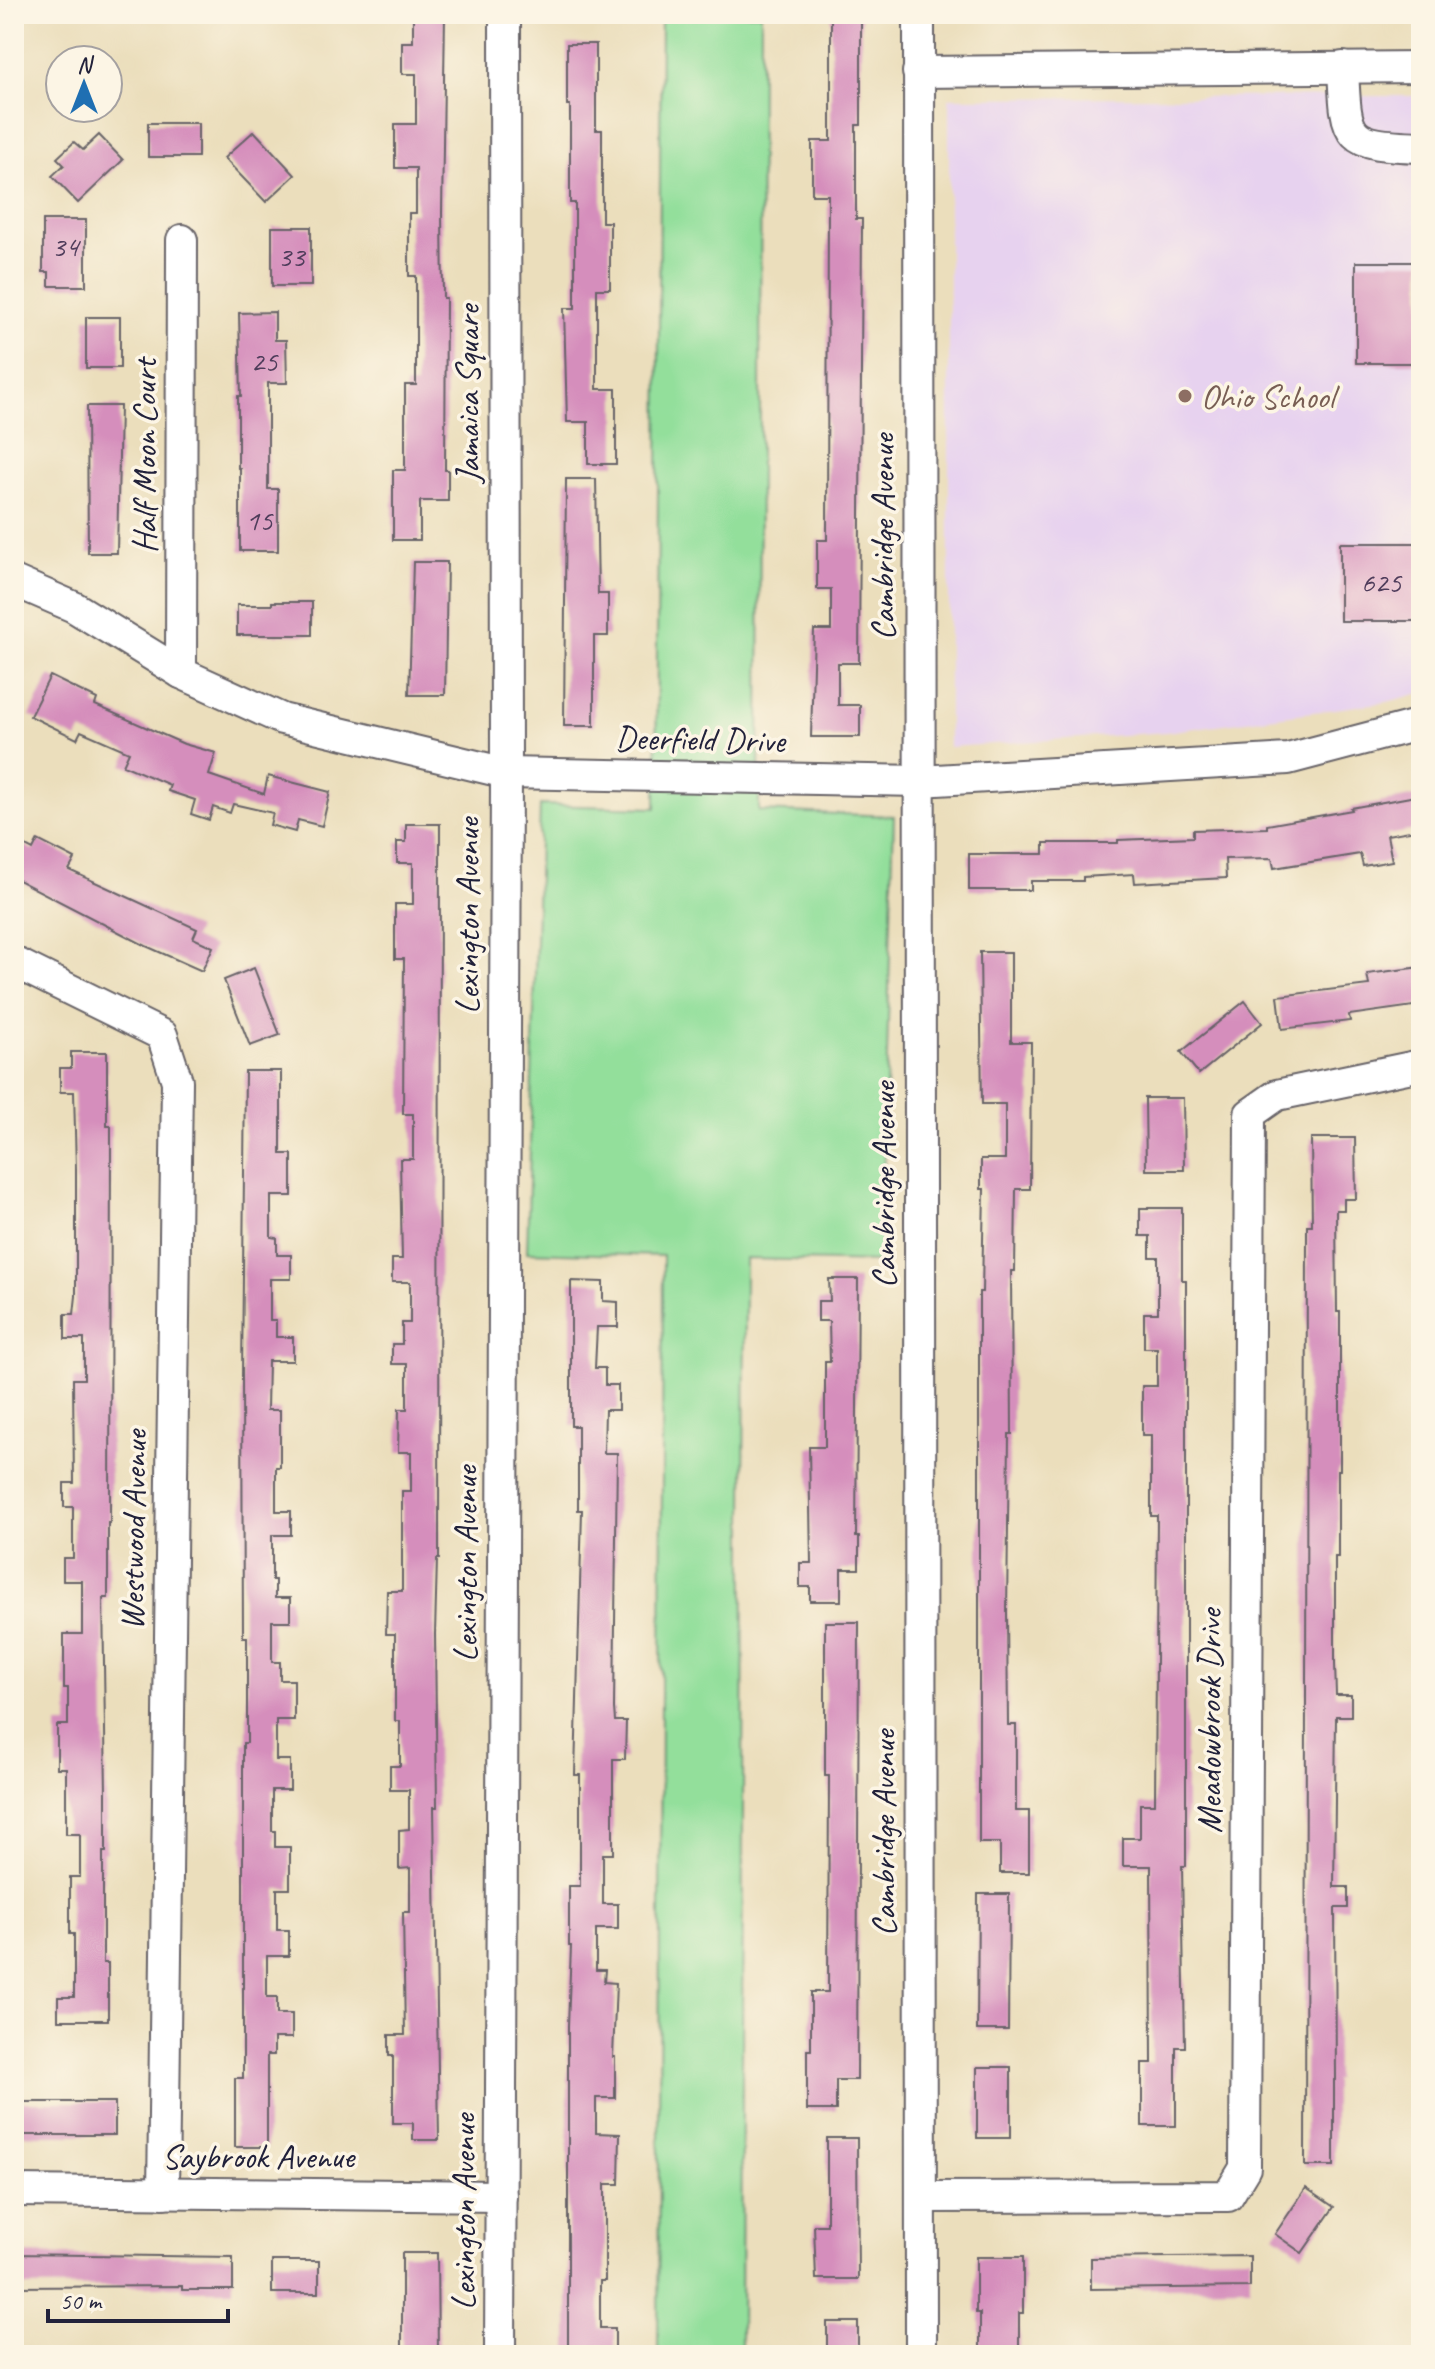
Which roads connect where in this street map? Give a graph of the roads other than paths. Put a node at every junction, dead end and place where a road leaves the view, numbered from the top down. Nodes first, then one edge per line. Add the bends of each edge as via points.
1 (505, 14) edge
2 (919, 14) edge
3 (1343, 67) junction
4 (1421, 67) edge
5 (918, 72) junction
6 (1421, 147) edge
7 (182, 240) dead end
8 (14, 581) edge
9 (181, 673) junction
10 (1421, 724) edge
11 (506, 773) junction
12 (920, 781) junction
13 (14, 962) edge
14 (1421, 1065) edge
15 (14, 2191) edge
16 (163, 2193) junction
17 (501, 2196) junction
18 (921, 2197) junction
19 (500, 2355) edge
20 (921, 2355) edge

1 - 11 street, Jamaica Square
2 - 5 street, Cambridge Avenue
3 - 4 street
3 - 5 street
3 - 6 street via 1345,115 1353,133 1374,145
5 - 12 street, Cambridge Avenue
7 - 9 street, Half Moon Court
8 - 9 street, Deerfield Drive via 74,607
9 - 11 street, Deerfield Drive via 282,719
10 - 12 street, Deerfield Drive via 1288,759
11 - 12 street, Deerfield Drive
11 - 17 street, Lexington Avenue
12 - 18 street, Cambridge Avenue
13 - 16 street, Westwood Avenue via 162,1035 177,1081
14 - 18 street, Meadowbrook Drive via 1277,1095 1250,1114 1245,2168 1228,2196
15 - 16 street, Saybrook Avenue
16 - 17 street, Saybrook Avenue
17 - 19 street, Lexington Avenue
18 - 20 street, Cambridge Avenue

